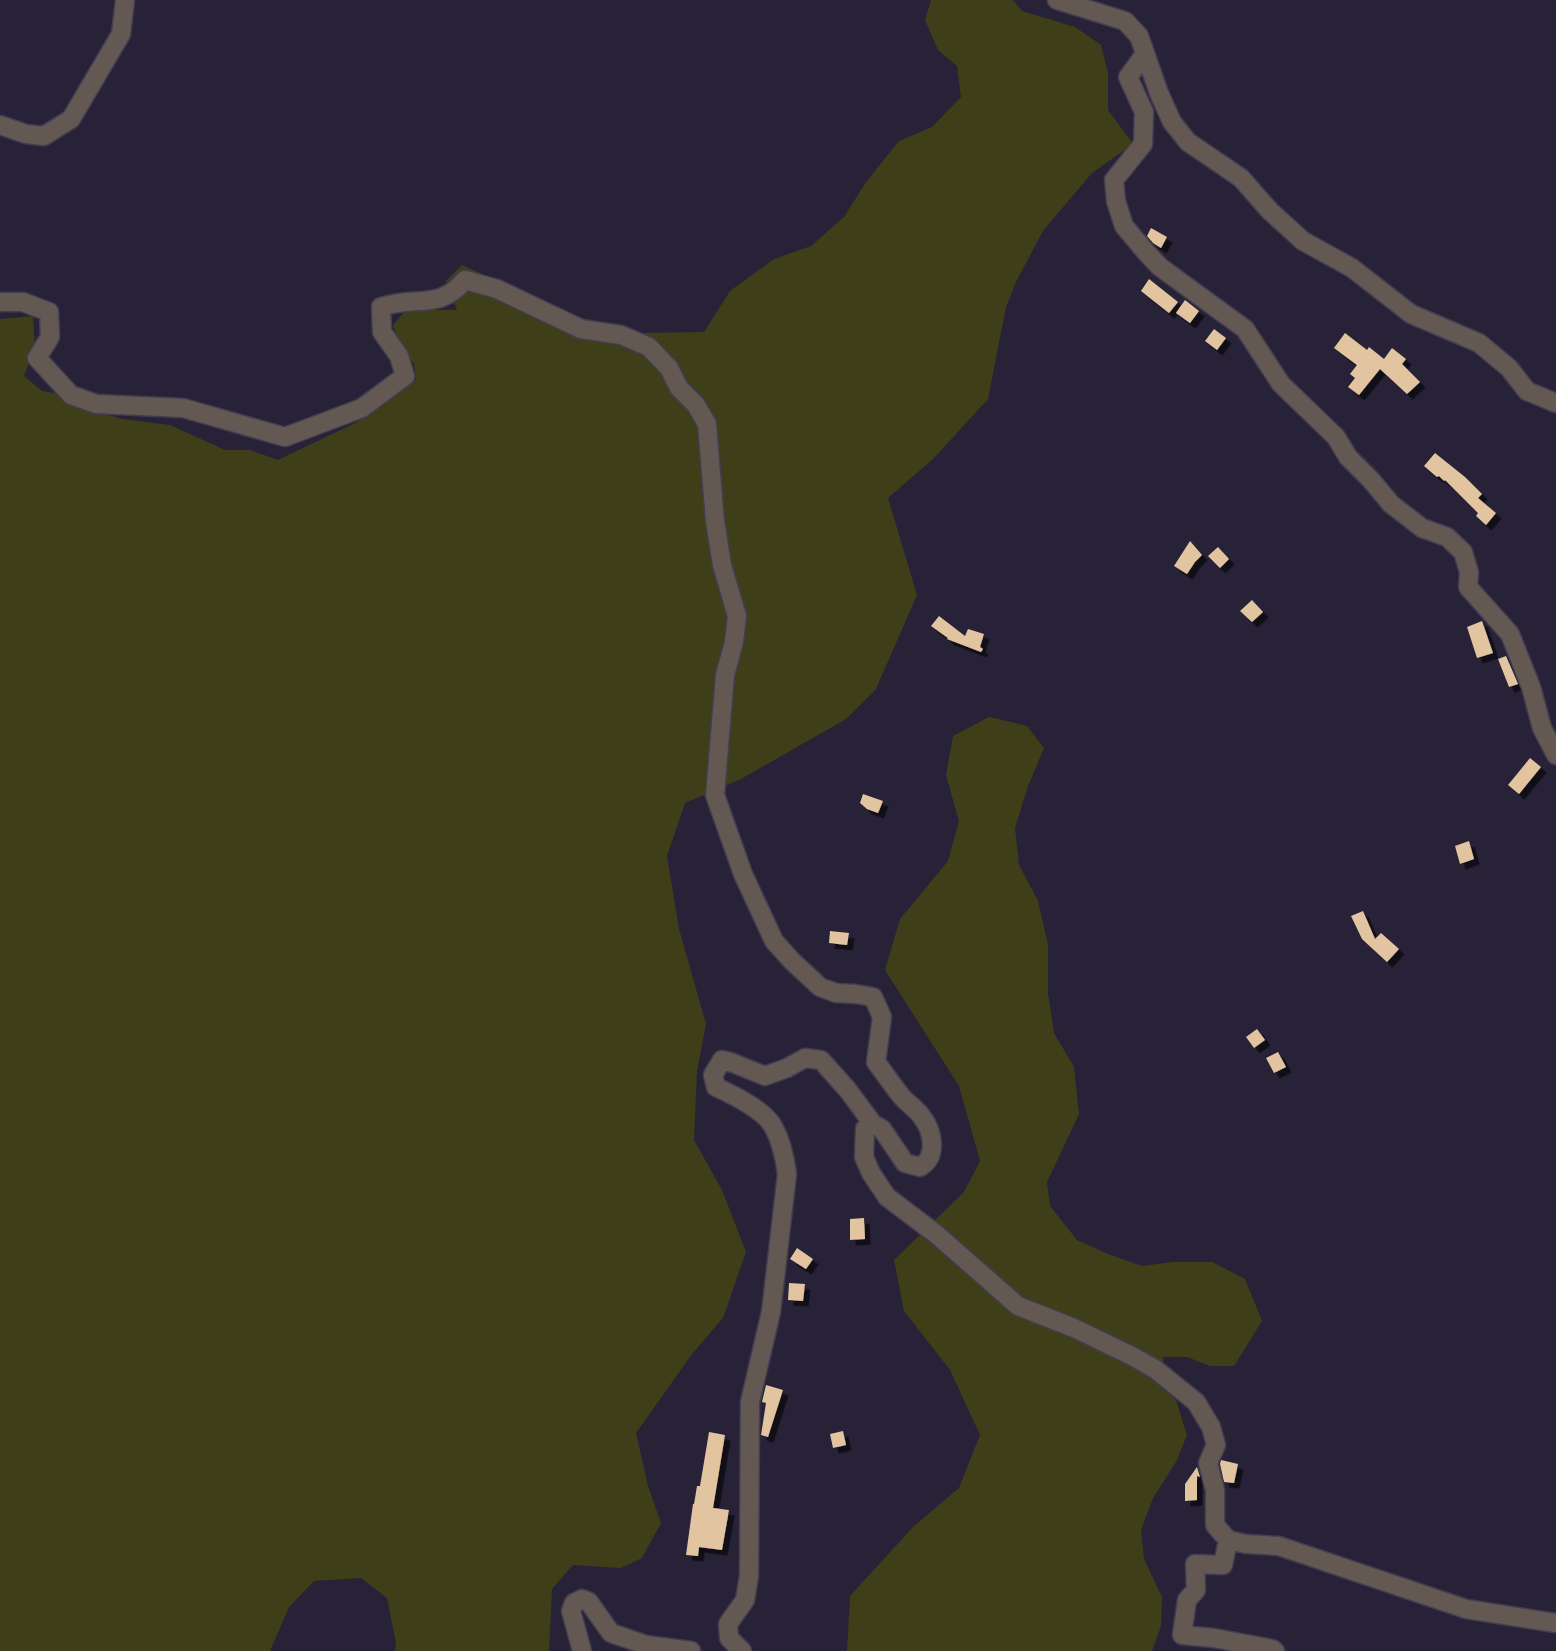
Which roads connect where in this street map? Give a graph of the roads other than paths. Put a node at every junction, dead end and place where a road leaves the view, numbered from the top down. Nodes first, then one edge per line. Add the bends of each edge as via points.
1 (125, 0) edge
2 (1057, 0) edge
3 (1145, 54) junction
4 (0, 125) edge
5 (0, 302) edge
6 (1556, 403) edge
7 (1556, 755) edge
8 (873, 1124) junction
9 (1228, 1540) junction
10 (1556, 1623) edge
11 (582, 1651) edge
12 (691, 1651) edge
13 (742, 1651) edge
14 (1275, 1651) edge

1 - 4 street via 121,34 71,118 44,136
2 - 3 street via 1125,21 1139,36
3 - 6 street via 1172,122 1188,142 1241,178 1303,241 1352,268 1411,314 1479,344 1509,368 1527,391
3 - 7 street via 1128,77 1144,112 1143,144 1114,180 1124,226 1160,267 1245,329 1281,384 1336,436 1348,457 1391,504 1422,528 1447,537 1463,552 1469,572 1468,588 1510,634 1542,728
5 - 8 street via 23,302 50,312 50,337 38,358 71,394 96,404 183,408 285,437 362,408 405,376 399,356 382,332 381,307 440,299 465,280 497,289 581,329 621,334 649,347 669,368 707,424 722,565 738,616 724,675 715,795 725,825 774,941 819,987 873,998 882,1017 876,1062 922,1116 931,1133 932,1151 926,1164 920,1167 905,1163 882,1129
8 - 9 street via 866,1129 864,1157 887,1197 1018,1306 1132,1356 1196,1402 1211,1427 1216,1445 1208,1463 1215,1490 1215,1525
8 - 13 street via 821,1060 806,1058 765,1076 722,1060 713,1075 716,1087 749,1104 774,1126 787,1174 771,1312 750,1402 749,1576 745,1600 728,1624 729,1638
9 - 10 street via 1279,1546 1466,1609
9 - 14 street via 1223,1565 1195,1564 1196,1590 1187,1600 1182,1635
11 - 12 street via 571,1611 574,1603 582,1599 589,1602 611,1633 646,1644

